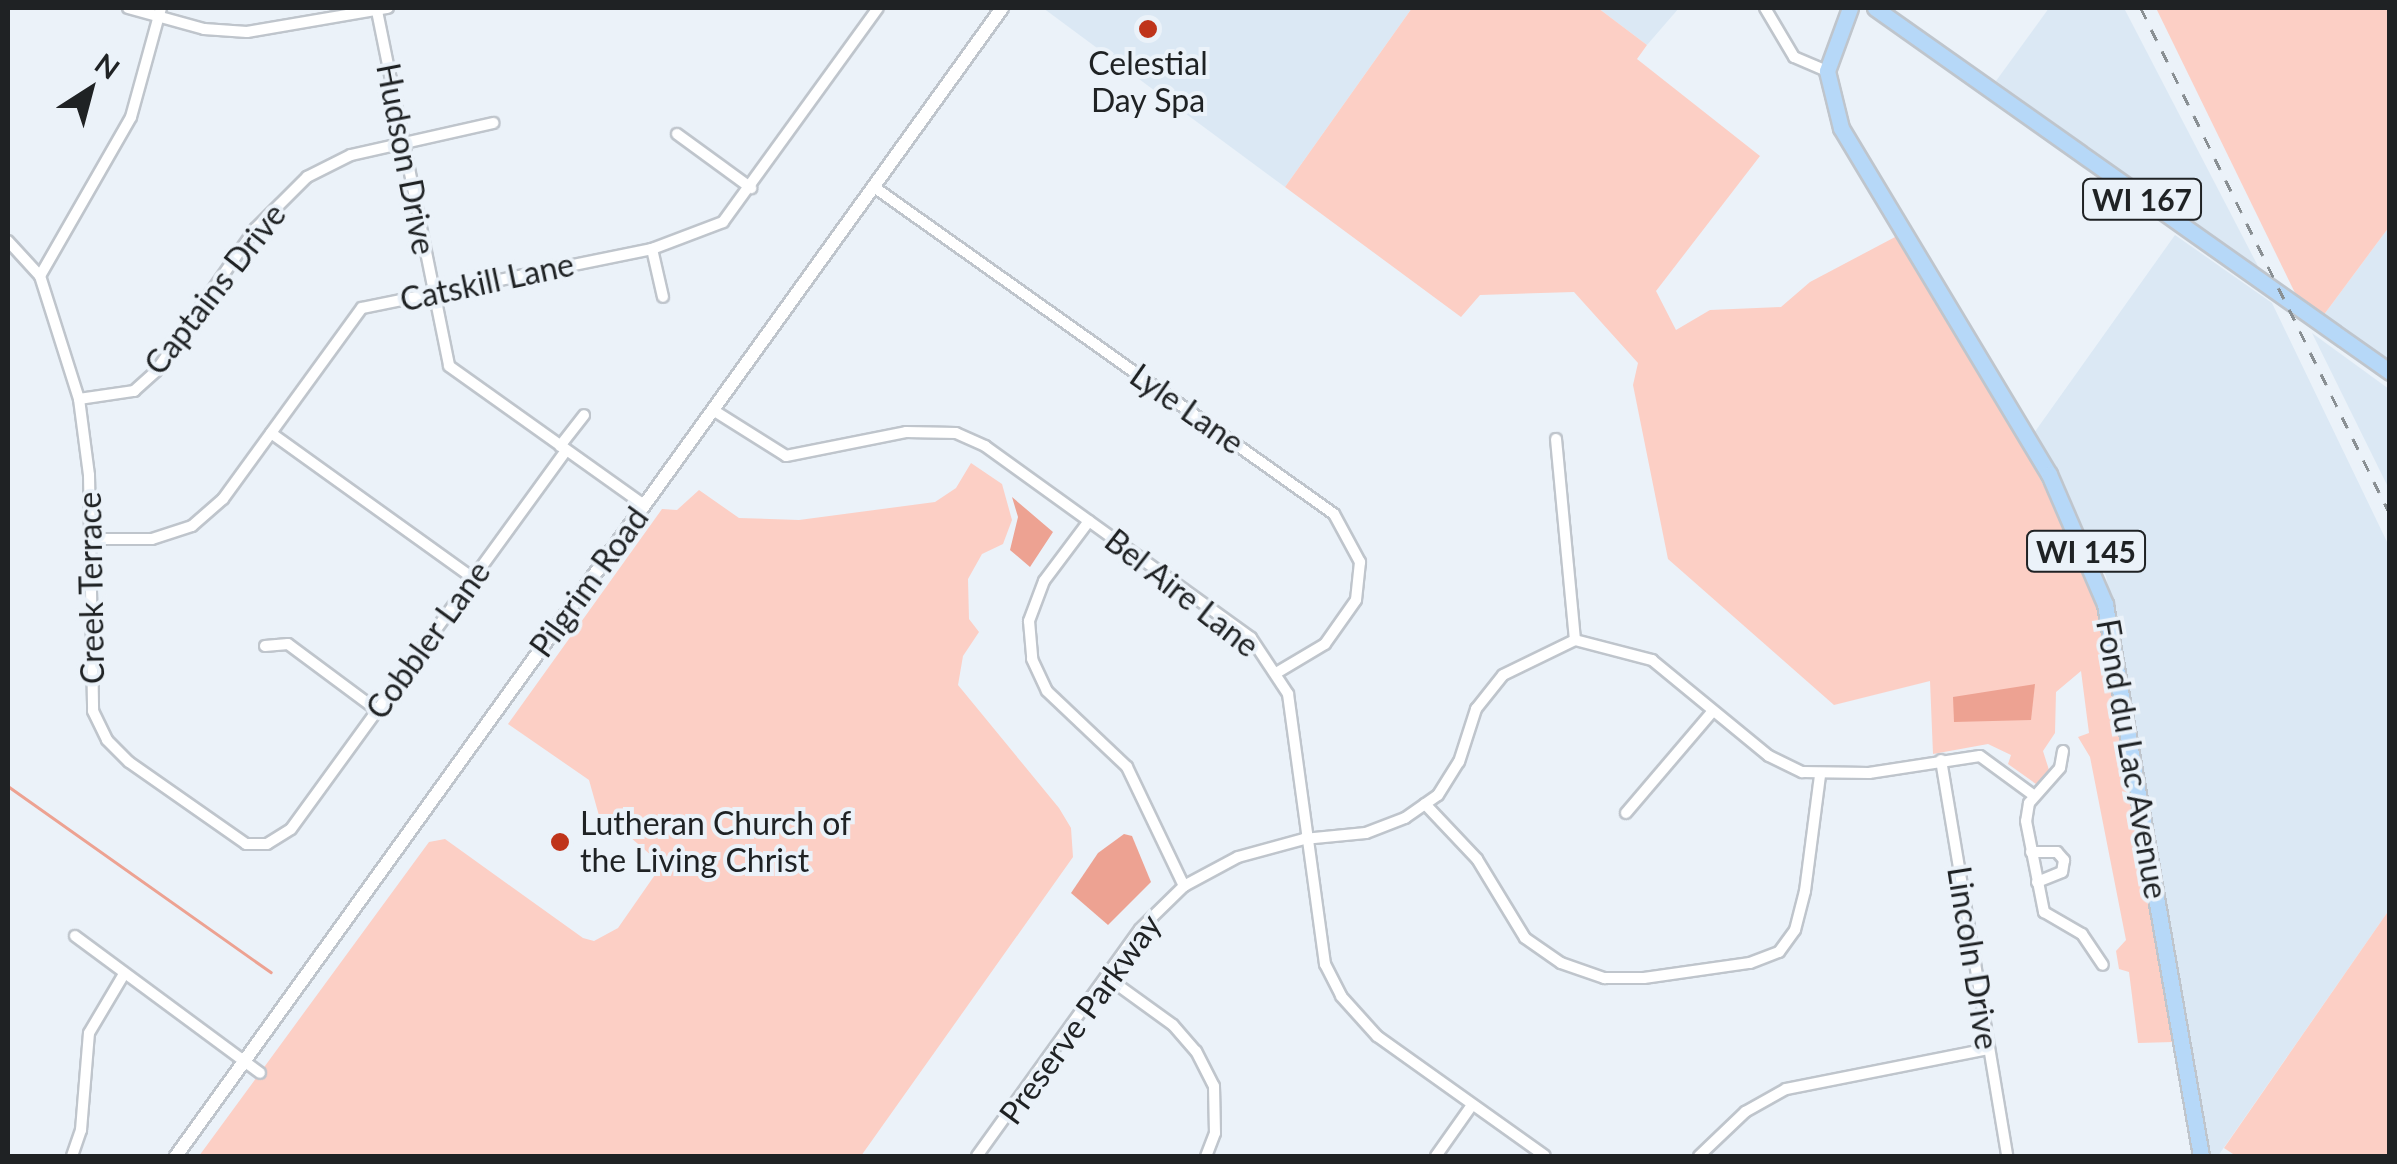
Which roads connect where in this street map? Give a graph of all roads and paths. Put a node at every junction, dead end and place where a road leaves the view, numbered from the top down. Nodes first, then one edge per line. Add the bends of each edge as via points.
1 (128, 8) edge
2 (1002, 8) edge
3 (1764, 8) edge
4 (1850, 8) edge
5 (1875, 8) edge
6 (382, 9) edge
7 (870, 10) edge
8 (160, 13) edge
9 (1827, 70) junction
10 (493, 123) dead end
11 (677, 134) dead end
12 (401, 143) junction
13 (874, 187) junction
14 (751, 188) junction
15 (8, 241) edge
16 (652, 249) junction
17 (40, 276) junction
18 (433, 293) junction
19 (663, 296) dead end
20 (2302, 314) junction
21 (2390, 372) edge
22 (2390, 385) edge
23 (79, 399) junction
24 (713, 410) junction
25 (584, 415) dead end
26 (272, 433) junction
27 (1556, 438) dead end
28 (563, 449) junction
29 (644, 504) junction
30 (1088, 521) junction
31 (90, 540) junction
32 (473, 578) junction
33 (1575, 640) junction
34 (266, 646) dead end
35 (1278, 672) junction
36 (377, 710) junction
37 (1712, 712) junction
38 (2063, 751) dead end
39 (1941, 760) junction
40 (1820, 775) junction
41 (2033, 795) junction
42 (1425, 804) junction
43 (1626, 813) dead end
44 (291, 829) joint
45 (1304, 839) junction
46 (2032, 852) junction
47 (2037, 882) junction
48 (1184, 886) junction
49 (75, 936) dead end
50 (2103, 965) dead end
51 (124, 974) junction
52 (1108, 978) junction
53 (1988, 1049) junction
54 (245, 1062) junction
55 (260, 1073) dead end
56 (1472, 1105) junction
57 (72, 1156) edge
58 (176, 1156) edge
59 (976, 1156) edge
60 (1206, 1156) edge
61 (1436, 1156) edge
62 (1545, 1156) edge
63 (1699, 1156) edge
64 (2007, 1156) edge
65 (2201, 1156) edge

1 - 8 street
2 - 13 street, Pilgrim Road
3 - 9 street via 1794,57
4 - 9 main road
5 - 20 main road, WI 167
6 - 8 street via 247,32
6 - 12 street, Hudson Drive
7 - 14 street, Catskill Lane
8 - 17 street via 131,117
9 - 65 main road, Fond du Lac Avenue / WI 145 via 1841,128 2049,474 2105,604
10 - 12 street, Captains Drive
11 - 14 street
12 - 18 street, Hudson Drive
12 - 23 street, Captains Drive via 350,155 307,177 255,229 156,371 134,390
13 - 24 street, Pilgrim Road
13 - 35 street, Lyle Lane via 1334,514 1360,562 1356,600 1325,644
14 - 16 street, Catskill Lane via 723,222
15 - 17 street
16 - 18 street, Catskill Lane
16 - 19 street
17 - 23 street, Creek Terrace
18 - 26 street, Catskill Lane via 362,308
18 - 28 street, Hudson Drive via 449,366
20 - 21 main road, WI 167
20 - 22 main road, WI 167
23 - 31 street, Creek Terrace
24 - 29 street, Pilgrim Road
24 - 30 street, Bel Aire Lane via 786,456 906,432 956,433 986,446
25 - 28 street, Cobbler Lane
26 - 31 street, Catskill Lane via 223,500 192,526 152,540
26 - 32 street
27 - 33 street
28 - 29 street, Hudson Drive
28 - 32 street, Cobbler Lane
29 - 54 street, Pilgrim Road
30 - 35 street, Bel Aire Lane via 1251,638
30 - 48 street via 1044,581 1029,621 1032,659 1046,691 1127,767
31 - 44 street, Creek Terrace via 90,691 107,740 229,837 267,844
32 - 36 street, Cobbler Lane
33 - 37 street via 1652,660
33 - 42 street, Preserve Parkway via 1502,675 1476,708 1459,762
34 - 36 street via 288,644
35 - 45 street, Bel Aire Lane via 1297,736
36 - 44 street, Cobbler Lane
37 - 40 street via 1769,756
37 - 43 street
38 - 41 street via 2060,768
39 - 40 street
39 - 41 street via 1988,758
39 - 53 street, Lincoln Drive
40 - 42 street via 1795,930 1779,952 1750,963 1644,978 1604,978 1561,963 1526,938 1477,859
41 - 46 street via 2026,821
42 - 45 street, Preserve Parkway via 1366,834
45 - 48 street, Preserve Parkway via 1228,862
45 - 56 street, Bel Aire Lane via 1324,964 1341,996 1377,1036
46 - 47 street
46 - 47 street via 2057,852 2064,860 2062,872
47 - 50 street via 2044,912 2088,939
48 - 52 street, Preserve Parkway via 1140,929
49 - 51 street
51 - 54 street
51 - 57 street via 89,1034 81,1130
52 - 59 street, Preserve Parkway
52 - 60 street via 1173,1025 1196,1051 1214,1086 1215,1133
53 - 63 street via 1786,1088 1745,1112
53 - 64 street, Lincoln Drive
54 - 55 street
54 - 58 street, Pilgrim Road
56 - 61 street
56 - 62 street, Bel Aire Lane

